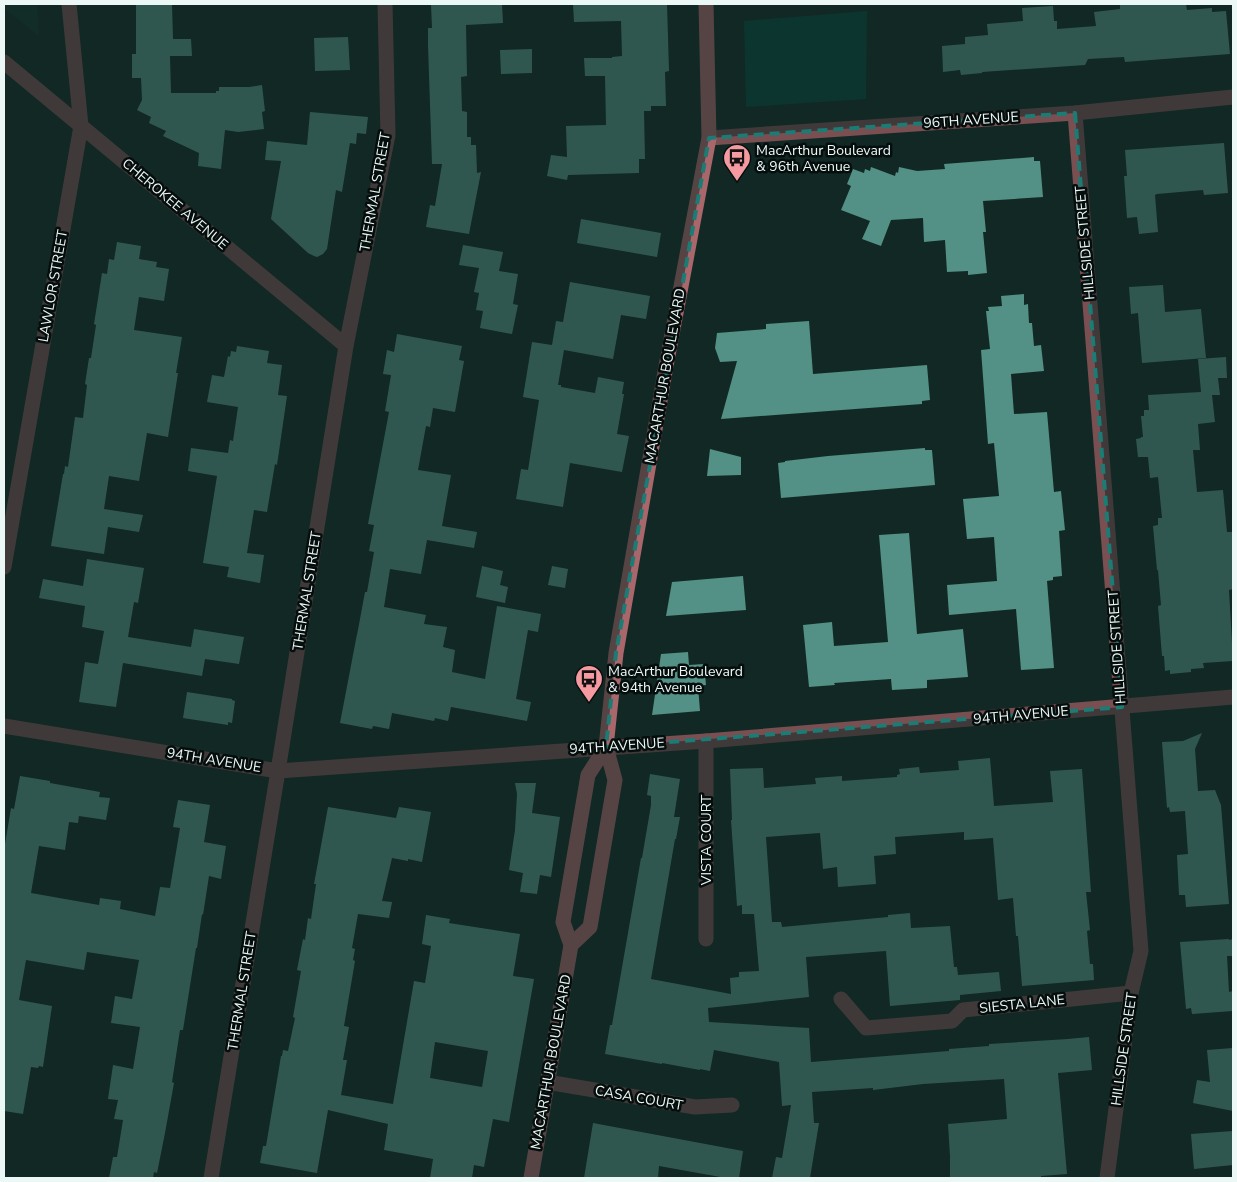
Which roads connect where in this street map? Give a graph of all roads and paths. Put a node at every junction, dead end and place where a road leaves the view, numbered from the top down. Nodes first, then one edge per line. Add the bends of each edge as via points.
1 (69, 4) edge
2 (385, 4) edge
3 (706, 4) edge
4 (4, 62) edge
5 (1233, 97) edge
6 (1075, 113) junction
7 (81, 126) junction
8 (709, 138) junction
9 (346, 346) junction
10 (4, 567) edge
11 (1233, 697) edge
12 (1122, 707) junction
13 (4, 726) edge
14 (706, 740) junction
15 (606, 747) junction
16 (278, 771) junction
17 (706, 939) dead end
18 (571, 945) junction
19 (1131, 993) junction
20 (841, 999) dead end
21 (547, 1082) junction
22 (732, 1105) dead end
23 (211, 1178) edge
24 (531, 1178) edge
25 (1107, 1178) edge

1 - 7 street, LAWLOR STREET
2 - 9 street, THERMAL STREET via 388,135
3 - 8 main road, MACARTHUR BOULEVARD
4 - 7 street, CHEROKEE AVENUE
5 - 6 street, 96TH AVENUE
6 - 8 street, 96TH AVENUE
6 - 12 street, HILLSIDE STREET
7 - 9 street, CHEROKEE AVENUE
7 - 10 street, LAWLOR STREET
8 - 15 main road, MACARTHUR BOULEVARD via 616,653
9 - 16 street, THERMAL STREET
11 - 12 street, 94TH AVENUE
12 - 14 street, 94TH AVENUE
12 - 19 street, HILLSIDE STREET via 1141,951
13 - 16 street, 94TH AVENUE
14 - 15 street, 94TH AVENUE
14 - 17 street, VISTA COURT
15 - 16 street, 94TH AVENUE
15 - 18 main road, MACARTHUR BOULEVARD via 588,775 563,922
15 - 18 main road, MACARTHUR BOULEVARD via 615,780 590,926
16 - 23 street, THERMAL STREET
18 - 21 main road, MACARTHUR BOULEVARD
19 - 20 street, SIESTA LANE via 963,1010 952,1021 866,1028
19 - 25 street, HILLSIDE STREET
21 - 22 street, CASA COURT via 695,1107
21 - 24 main road, MACARTHUR BOULEVARD

